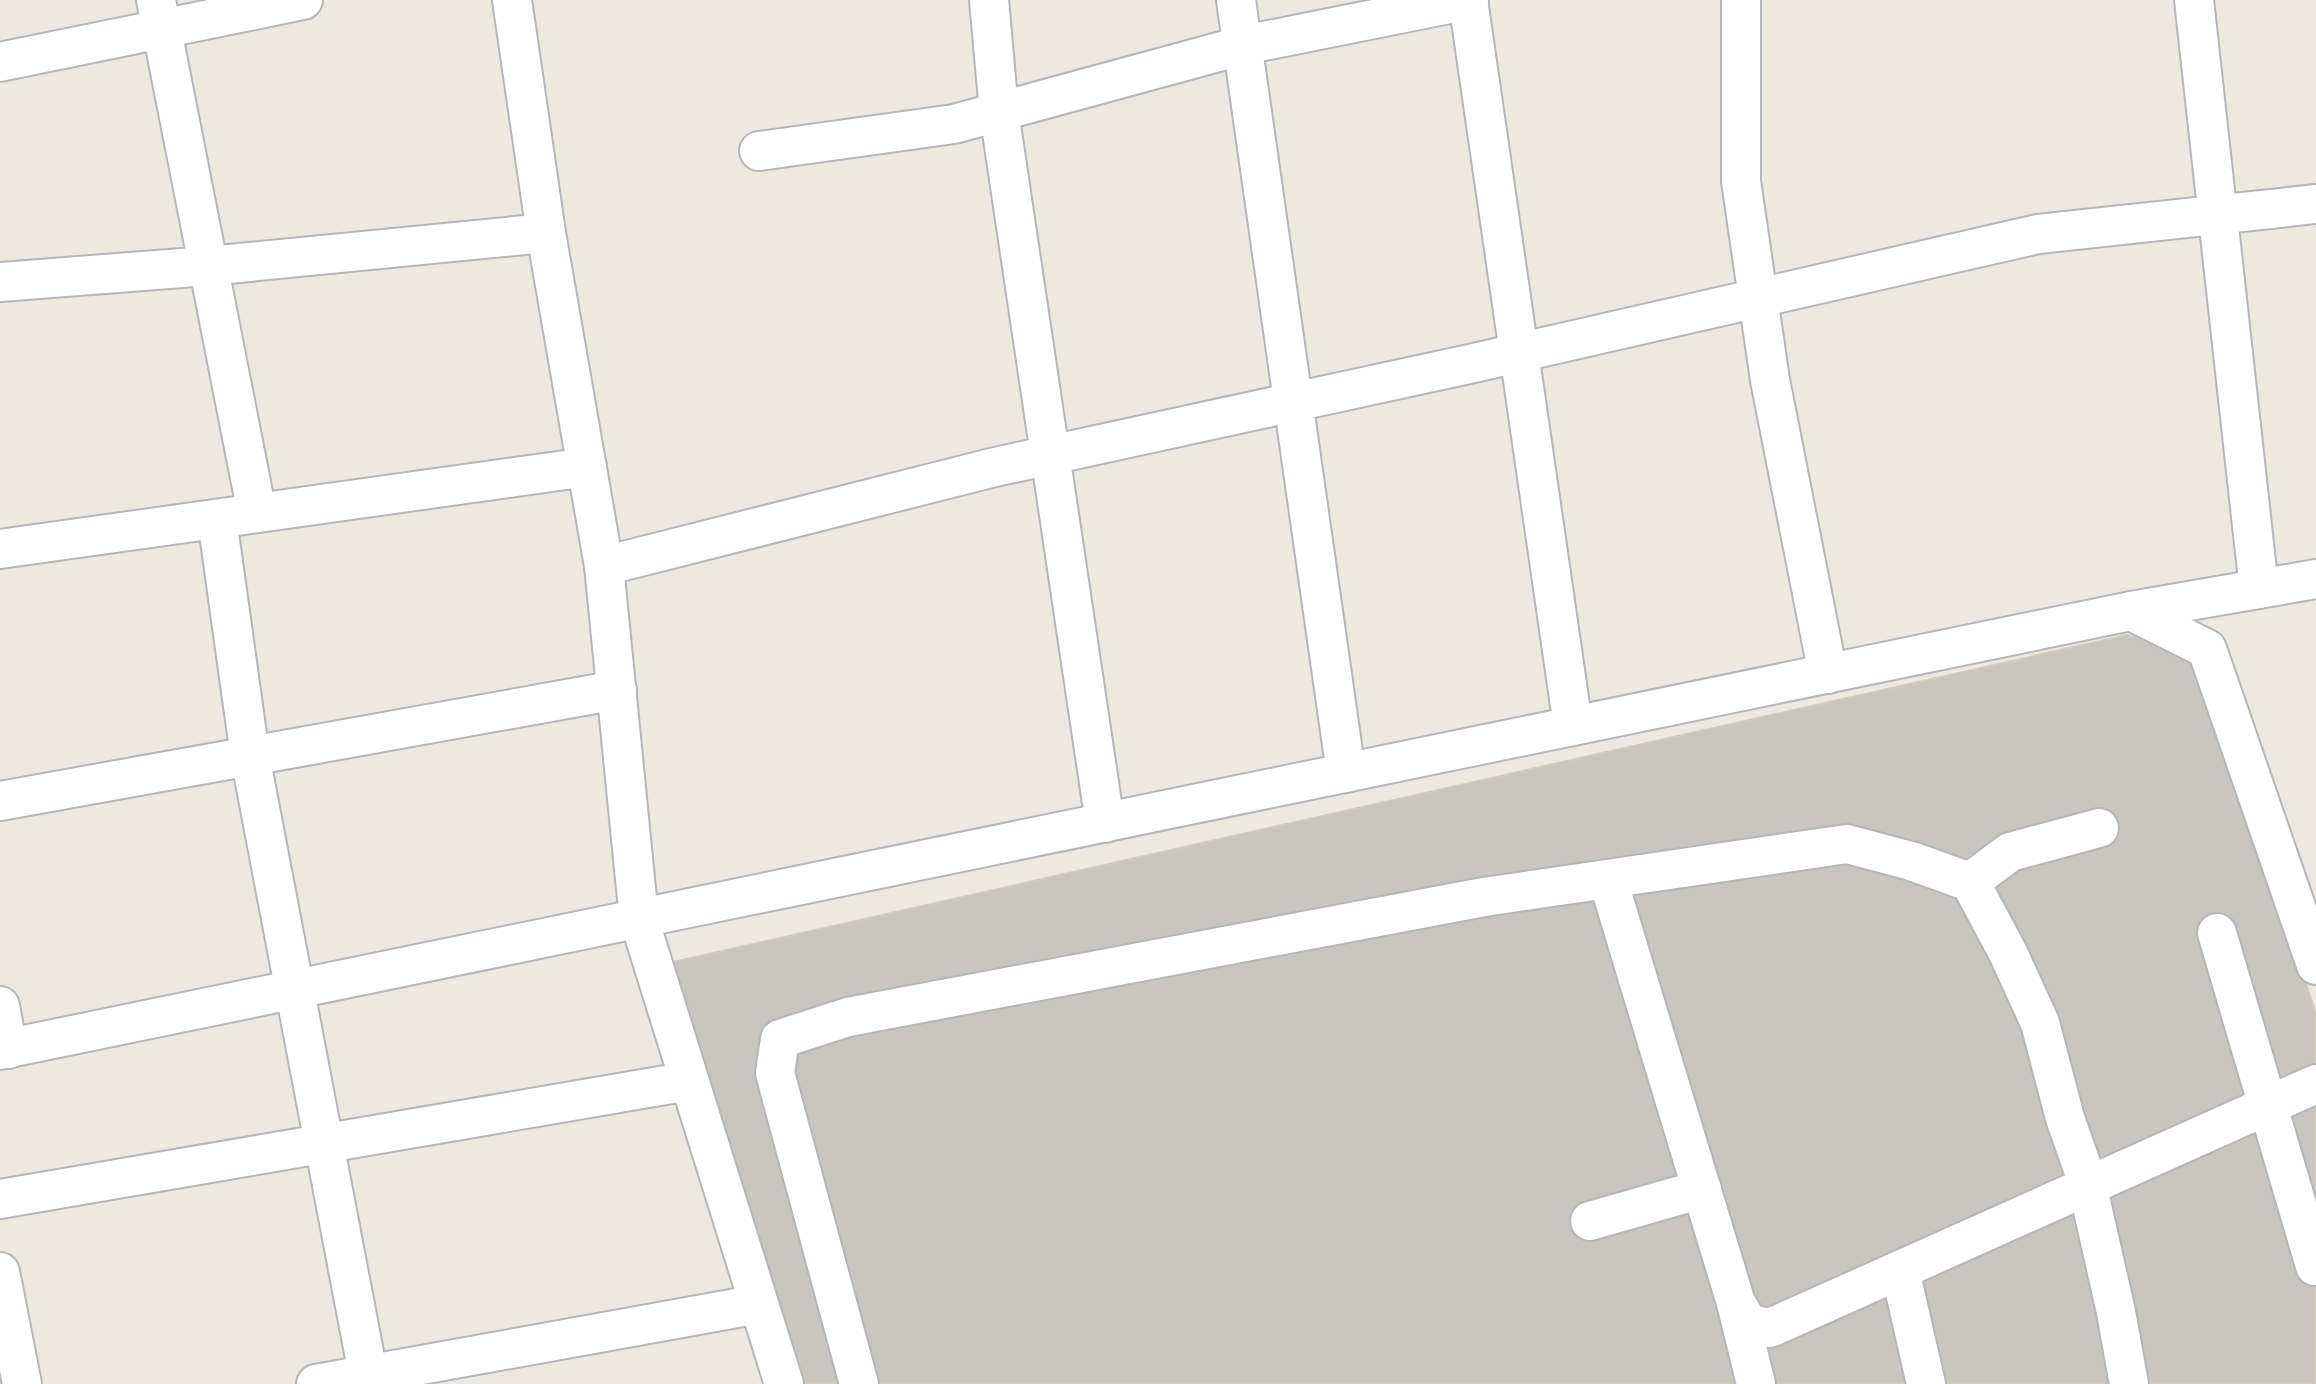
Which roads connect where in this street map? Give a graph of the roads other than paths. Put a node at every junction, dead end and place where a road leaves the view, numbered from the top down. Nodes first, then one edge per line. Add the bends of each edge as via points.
1 (303, 0) edge
2 (512, 0) edge
3 (989, 0) edge
4 (1236, 0) edge
5 (1468, 0) edge
6 (1741, 0) edge
7 (2194, 0) edge
8 (159, 15) edge
9 (1244, 45) junction
10 (0, 62) edge
11 (999, 112) junction
12 (759, 151) dead end
13 (2316, 204) edge
14 (2217, 215) junction
15 (546, 233) junction
16 (208, 266) junction
17 (0, 282) edge
18 (1759, 298) junction
19 (1520, 353) junction
20 (1294, 402) junction
21 (1050, 455) junction
22 (587, 467) junction
23 (257, 513) junction
24 (217, 519) junction
25 (0, 549) edge
26 (604, 566) junction
27 (2316, 579) edge
28 (2259, 589) junction
29 (2131, 611) junction
30 (1828, 674) junction
31 (617, 690) junction
32 (1573, 726) junction
33 (250, 756) junction
34 (1346, 773) junction
35 (0, 801) edge
36 (1105, 822) junction
37 (2099, 828) dead end
38 (1608, 880) junction
39 (1970, 882) junction
40 (639, 919) junction
41 (2217, 933) dead end
42 (2313, 948) edge
43 (293, 990) junction
44 (0, 1006) edge
45 (4, 1049) edge
46 (689, 1082) junction
47 (2316, 1084) edge
48 (2268, 1105) junction
49 (323, 1144) junction
50 (2087, 1186) junction
51 (1702, 1189) junction
52 (0, 1199) edge
53 (1590, 1221) dead end
54 (2315, 1266) edge
55 (1900, 1270) junction
56 (0, 1272) edge
57 (1736, 1303) junction
58 (759, 1304) junction
59 (369, 1380) edge
60 (22, 1384) edge
61 (316, 1384) edge
62 (784, 1384) edge
63 (859, 1384) edge
64 (1756, 1384) edge
65 (1926, 1384) edge
66 (2129, 1384) edge

1 - 8 street
2 - 15 street
3 - 11 street
4 - 9 street
5 - 9 street
5 - 19 street
6 - 18 street via 1741,181
7 - 14 street
8 - 10 street
8 - 16 street
9 - 11 street
9 - 20 street
11 - 12 street via 954,124
11 - 21 street
13 - 14 street
14 - 18 street via 2038,234
14 - 28 street
15 - 16 street
15 - 22 street
16 - 17 street
16 - 23 street
18 - 19 street
18 - 30 street via 1770,380
19 - 20 street
19 - 32 street
20 - 21 street
20 - 34 street
21 - 26 street
21 - 36 street
22 - 23 street
22 - 26 street
23 - 24 street
24 - 25 street
24 - 33 street
26 - 31 street
27 - 28 street
28 - 29 street
29 - 30 street
29 - 42 street via 2207,649
30 - 32 street
31 - 33 street
31 - 40 street
32 - 34 street
33 - 35 street
33 - 43 street
34 - 36 street
36 - 40 street
37 - 39 street via 2010,852
38 - 39 street via 1847,844
38 - 51 street
38 - 63 street via 1484,897 862,1014 780,1039 775,1073
39 - 50 street via 2040,1023
40 - 43 street
40 - 46 street
41 - 48 street
43 - 45 street
43 - 49 street
44 - 45 street
46 - 49 street
46 - 58 street
47 - 48 street
48 - 50 street
48 - 54 street
49 - 52 street
49 - 59 street
50 - 55 street
50 - 66 street
51 - 53 street
51 - 57 street
55 - 57 street via 1770,1328 1749,1324
55 - 65 street
56 - 60 street
57 - 64 street
58 - 59 street
58 - 62 street
59 - 61 street

